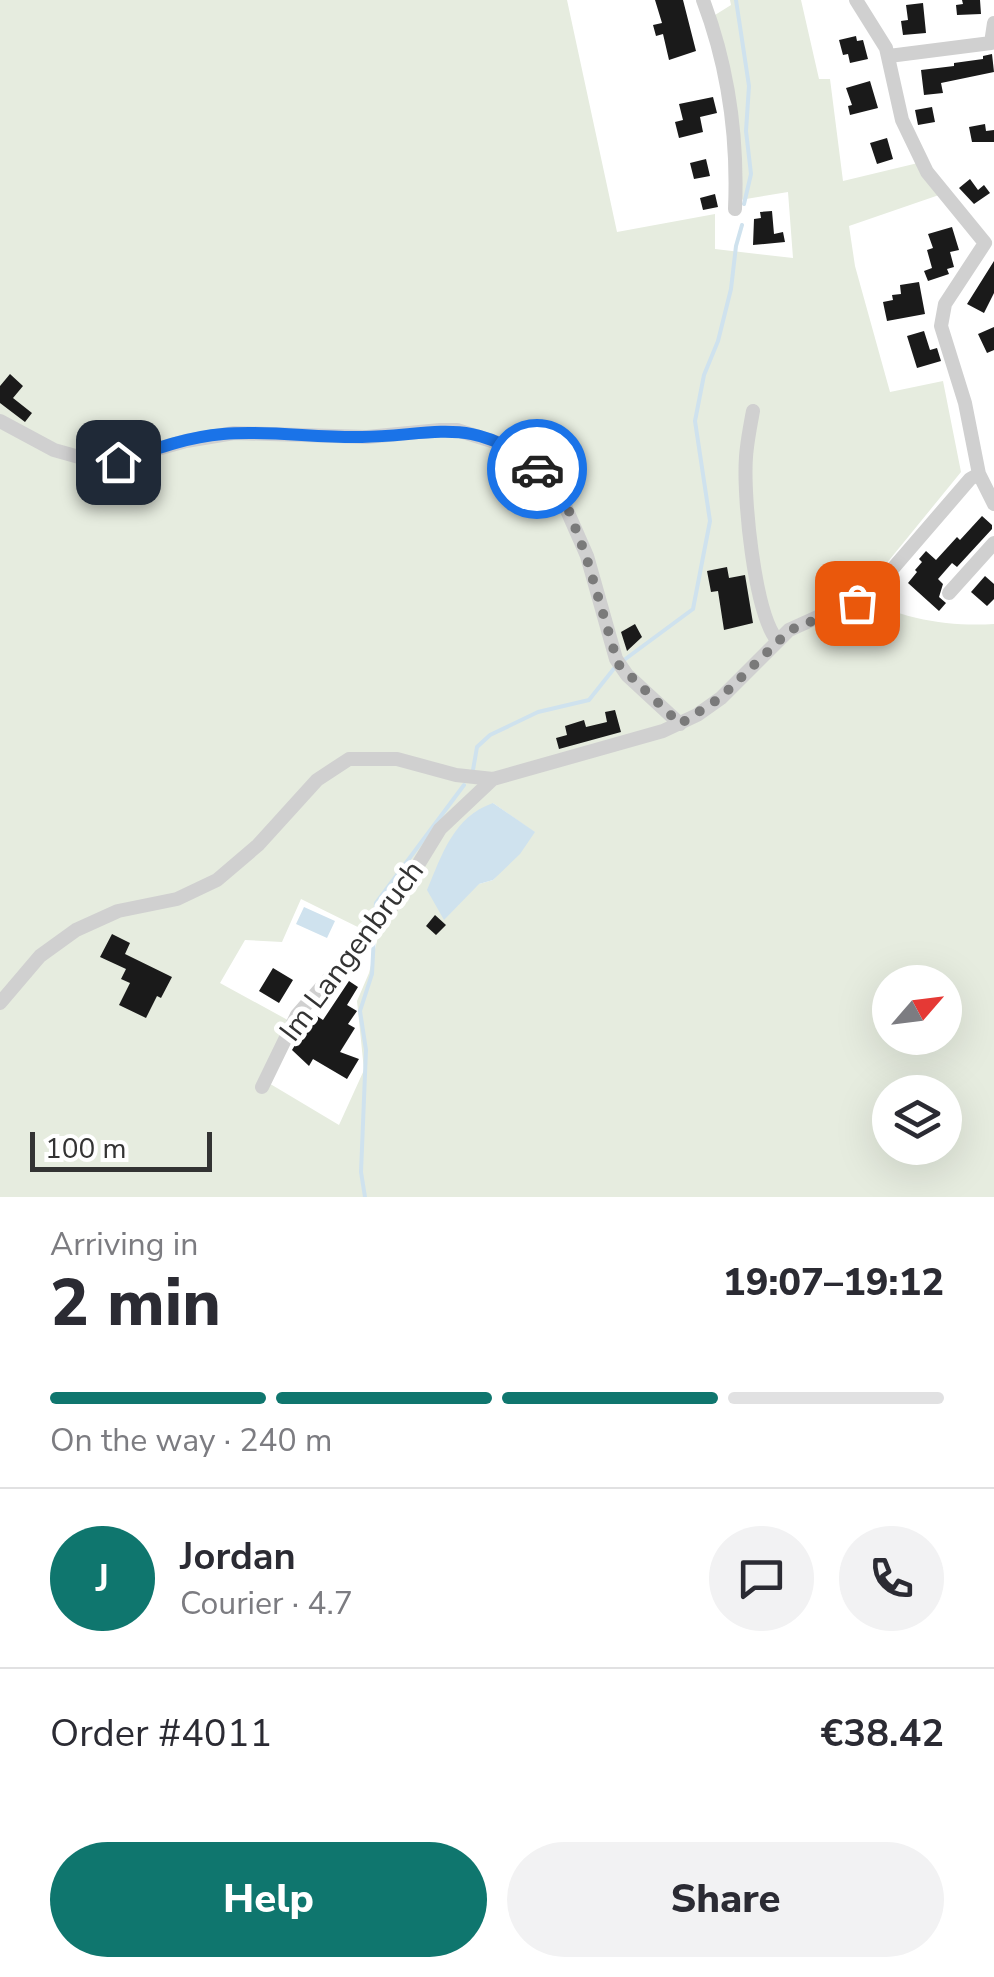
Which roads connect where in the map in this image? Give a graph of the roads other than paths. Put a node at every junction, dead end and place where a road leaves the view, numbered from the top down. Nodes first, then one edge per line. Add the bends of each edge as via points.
1 (703, 0) edge
2 (856, 0) edge
3 (994, 23) edge
4 (889, 56) junction
5 (735, 209) dead end
6 (989, 243) edge
7 (753, 411) dead end
8 (0, 420) edge
9 (979, 474) junction
10 (994, 504) edge
11 (994, 543) edge
12 (949, 592) dead end
13 (777, 640) junction
14 (680, 724) junction
15 (494, 779) junction
16 (0, 1003) edge
17 (262, 1087) dead end

1 - 5 street via 729,100
2 - 4 street
3 - 4 street via 990,43
4 - 6 street via 902,120 926,172
6 - 9 street via 945,304 940,326
7 - 13 street via 745,462 748,505 764,614
8 - 14 street via 54,450 104,464 234,434 367,437 457,430 498,442 538,470 567,506 619,664
9 - 10 street
9 - 13 street, Im Langenbruch via 870,595
11 - 12 street
13 - 14 street, Im Langenbruch via 720,698
14 - 15 street, Im Langenbruch
15 - 16 street, Im Langenbruch via 397,759 349,759 317,780 217,880 177,899 96,918 58,940
15 - 17 street, Im Langenbruch via 440,830 394,904 297,1015

